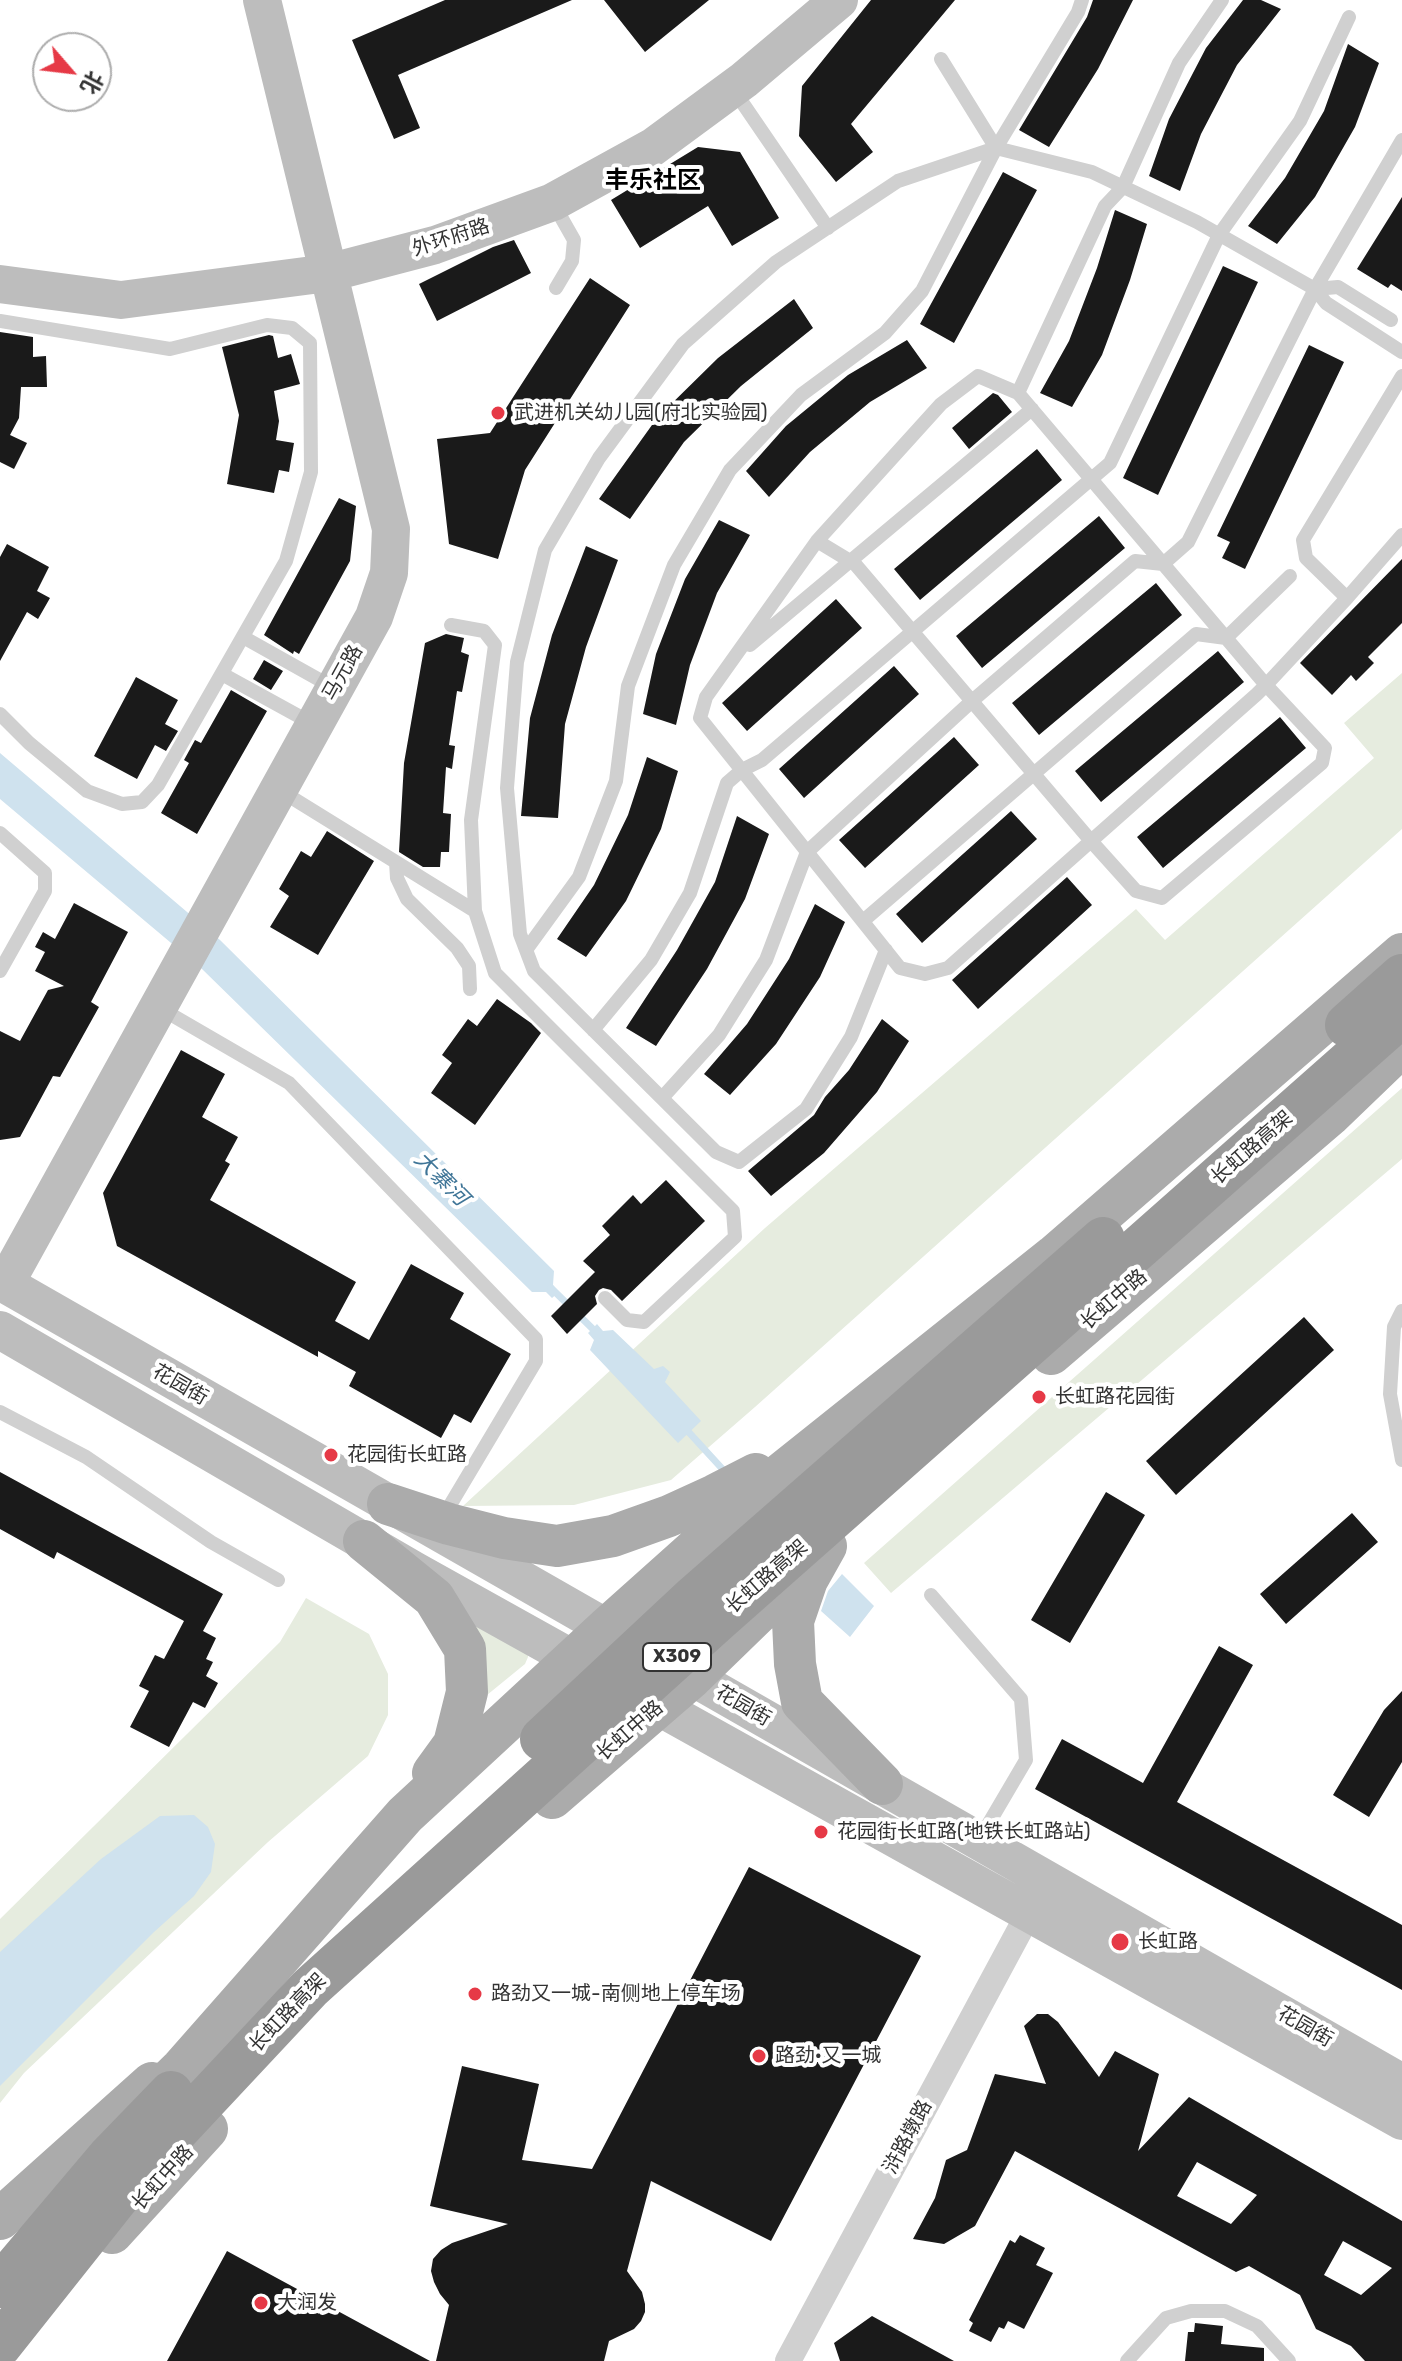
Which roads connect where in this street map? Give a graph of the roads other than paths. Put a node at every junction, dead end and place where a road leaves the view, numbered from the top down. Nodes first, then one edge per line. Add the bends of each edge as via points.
1 (262, 0) edge
2 (839, 0) edge
3 (1082, 0) edge
4 (1222, 0) edge
5 (1349, 17) dead end
6 (941, 59) dead end
7 (733, 88) junction
8 (1402, 140) edge
9 (996, 148) junction
10 (1123, 187) junction
11 (553, 202) junction
12 (828, 228) junction
13 (1219, 235) junction
14 (328, 273) junction
15 (0, 284) edge
16 (556, 288) dead end
17 (1315, 289) junction
18 (1391, 320) dead end
19 (0, 321) edge
20 (1402, 352) edge
21 (1402, 376) edge
22 (1018, 393) junction
23 (1032, 409) junction
24 (1092, 480) junction
25 (1402, 535) edge
26 (817, 541) junction
27 (850, 561) junction
28 (1163, 564) junction
29 (1290, 576) dead end
30 (1347, 598) junction
31 (451, 625) dead end
32 (913, 632) junction
33 (243, 637) junction
34 (1226, 638) junction
35 (733, 659) junction
36 (222, 674) junction
37 (1266, 685) junction
38 (335, 688) junction
39 (972, 701) junction
40 (0, 714) edge
41 (314, 725) junction
42 (742, 770) junction
43 (1034, 774) junction
44 (279, 789) junction
45 (0, 833) edge
46 (1091, 841) junction
47 (807, 852) junction
48 (396, 862) junction
49 (475, 911) junction
50 (863, 921) junction
51 (1402, 921) edge
52 (526, 950) junction
53 (886, 950) junction
54 (1402, 954) edge
55 (0, 971) edge
56 (1402, 976) edge
57 (470, 989) dead end
58 (158, 1007) junction
59 (593, 1030) junction
60 (1401, 1040) edge
61 (662, 1098) junction
62 (2, 1283) edge
63 (605, 1298) dead end
64 (1402, 1311) edge
65 (0, 1330) edge
66 (0, 1412) edge
67 (819, 1441) junction
68 (1402, 1460) edge
69 (388, 1504) joint
70 (725, 1504) junction
71 (438, 1526) junction
72 (364, 1541) junction
73 (811, 1566) junction
74 (278, 1580) dead end
75 (931, 1595) dead end
76 (607, 1628) junction
77 (574, 1659) junction
78 (692, 1677) junction
79 (659, 1706) junction
80 (510, 1718) junction
81 (571, 1781) junction
82 (882, 1784) junction
83 (405, 1815) junction
84 (979, 1840) junction
85 (1029, 1913) junction
86 (235, 2007) junction
87 (1402, 2083) edge
88 (1402, 2121) edge
89 (0, 2219) edge
90 (0, 2255) edge
91 (0, 2286) edge
92 (0, 2345) edge
93 (7, 2361) edge
94 (788, 2361) edge
95 (1127, 2361) edge
96 (1289, 2361) edge

1 - 14 main road, 马元路
2 - 7 main road, 外环府路
3 - 9 lane
4 - 10 lane via 1179,63
5 - 13 lane via 1300,121
6 - 9 lane
7 - 11 main road, 外环府路 via 653,147
7 - 12 lane
8 - 17 lane
9 - 10 lane via 1092,172
9 - 12 lane via 898,181
9 - 52 lane via 922,291 885,333 801,395 730,470 674,565 628,686 611,795 579,877
10 - 13 lane
10 - 22 lane via 1105,206
11 - 14 main road, 外环府路 via 435,245
11 - 16 lane via 574,240 572,261
12 - 52 lane via 776,262 683,344 599,458 545,550 517,662 507,788 520,934
13 - 17 lane
13 - 24 lane via 1110,463
14 - 15 main road, 外环府路 via 121,300
14 - 38 main road, 马元路 via 391,529 389,573 374,617
17 - 18 lane via 1338,287
17 - 20 lane via 1326,303
17 - 28 lane via 1188,542
19 - 33 lane via 170,349 267,325 292,328 310,343 311,472 286,561
21 - 30 lane via 1303,540 1306,558
22 - 23 lane
22 - 26 lane via 978,376 941,404
23 - 24 lane
23 - 27 lane
24 - 28 lane
24 - 32 lane
25 - 30 lane
26 - 27 lane
26 - 35 lane
27 - 32 lane
27 - 35 lane
28 - 34 lane
28 - 39 lane via 1135,561
29 - 34 lane
30 - 37 lane
31 - 49 lane via 484,631 495,645 471,820
32 - 39 lane
32 - 42 lane via 762,760
33 - 36 lane
33 - 38 lane
34 - 37 lane
34 - 43 lane via 1196,634
35 - 42 lane via 706,697 700,718
36 - 40 lane via 158,785 142,802 122,804 87,791
36 - 41 lane
37 - 46 lane
37 - 46 lane via 1325,748 1322,763 1162,898 1136,891
38 - 41 main road, 马元路
39 - 43 lane
39 - 47 lane
41 - 44 main road, 马元路
42 - 47 lane
42 - 59 lane via 727,783 690,893 651,960
43 - 46 lane
43 - 50 lane
44 - 48 lane
44 - 58 main road, 马元路
45 - 55 lane via 45,873 45,891
46 - 53 lane via 948,968 925,974 900,968
47 - 50 lane
47 - 61 lane via 766,960 719,1035
48 - 49 lane
48 - 57 lane via 407,899 469,966
49 - 63 lane via 495,973 733,1211 735,1237 644,1322 627,1320
50 - 53 lane
51 - 67 main road
52 - 59 lane via 534,971
53 - 61 lane via 851,1037 806,1109 739,1162 716,1152
54 - 67 main road via 1054,1256
56 - 91 highway, 长虹路高架 / X309, bridge via 693,1598 292,1970 110,2156
58 - 62 main road, 马元路
58 - 71 lane via 289,1083 536,1339 536,1361
59 - 61 lane
60 - 73 main road, 长虹中路 via 1330,1115
60 - 92 highway, 长虹路高架 / X309, bridge via 720,1618 310,1988 135,2175
62 - 69 main road, 花园街
64 - 68 lane via 1394,1327 1390,1394
65 - 72 main road, 花园街
66 - 74 lane via 86,1457 211,1542
67 - 70 main road
69 - 71 main road
70 - 71 main road via 557,1546
70 - 76 main road
71 - 76 main road, 花园街
72 - 77 main road, 花园街
72 - 83 main road via 434,1598 465,1649 467,1692 454,1744
73 - 78 main road, 长虹中路
73 - 82 main road via 793,1621 802,1702
75 - 84 lane via 1021,1699 1026,1760
76 - 77 main road
76 - 78 main road, 花园街
77 - 79 main road, 花园街
77 - 80 main road
78 - 79 main road, 长虹中路
78 - 82 main road, 花园街
79 - 81 main road, 长虹中路
79 - 85 main road, 花园街
80 - 81 main road
80 - 83 main road
81 - 93 main road, 长虹中路 via 343,1980 82,2267
82 - 84 main road, 花园街
83 - 86 main road
84 - 87 main road, 花园街
85 - 88 main road, 花园街
85 - 94 street, 浒路墩路
86 - 89 main road
86 - 90 main road
95 - 96 lane via 1166,2318 1191,2311 1225,2311 1257,2326

